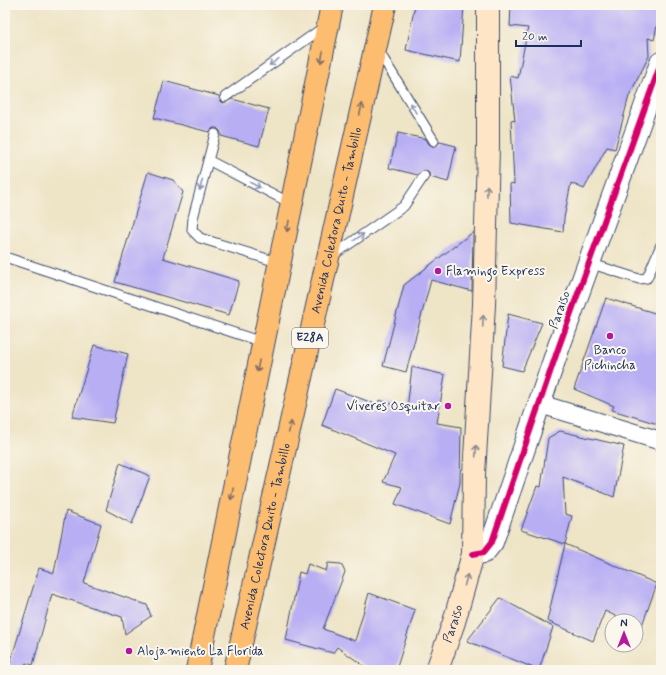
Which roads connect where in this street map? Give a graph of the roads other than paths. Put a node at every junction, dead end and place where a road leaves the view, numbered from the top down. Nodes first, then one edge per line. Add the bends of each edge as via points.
1 (385, 5) edge
2 (488, 5) edge
3 (330, 14) edge
4 (376, 46) junction
5 (661, 64) edge
6 (225, 97) dead end
7 (215, 134) dead end
8 (434, 141) dead end
9 (208, 160) junction
10 (424, 176) dead end
11 (292, 204) junction
12 (661, 245) edge
13 (5, 257) edge
14 (328, 260) junction
15 (280, 263) junction
16 (589, 263) junction
17 (262, 342) junction
18 (540, 404) junction
19 (661, 441) edge
20 (473, 554) junction
21 (197, 670) edge
22 (235, 670) edge
23 (437, 670) edge

1 - 4 highway, Avenida Colectora Quito - Tambillo / E28A
20 -> 2 main road, Paraiso via 474,474 484,305
3 -> 6 lane
3 -> 11 highway
8 -> 4 lane
14 -> 4 highway, Avenida Colectora Quito - Tambillo / E28A
5 - 16 street, Paraiso
7 - 9 lane
9 -> 11 lane
9 -> 15 lane via 192,230 200,238
14 -> 10 lane via 404,206
11 -> 15 highway
12 - 16 lane via 647,278 639,279
13 - 17 lane
22 -> 14 highway, Avenida Colectora Quito - Tambillo / E28A
15 - 17 highway
16 - 18 street, Paraiso
17 -> 21 highway
18 - 19 street
18 - 20 street, Paraiso via 492,542 484,552
23 -> 20 main road, Paraiso via 454,622

